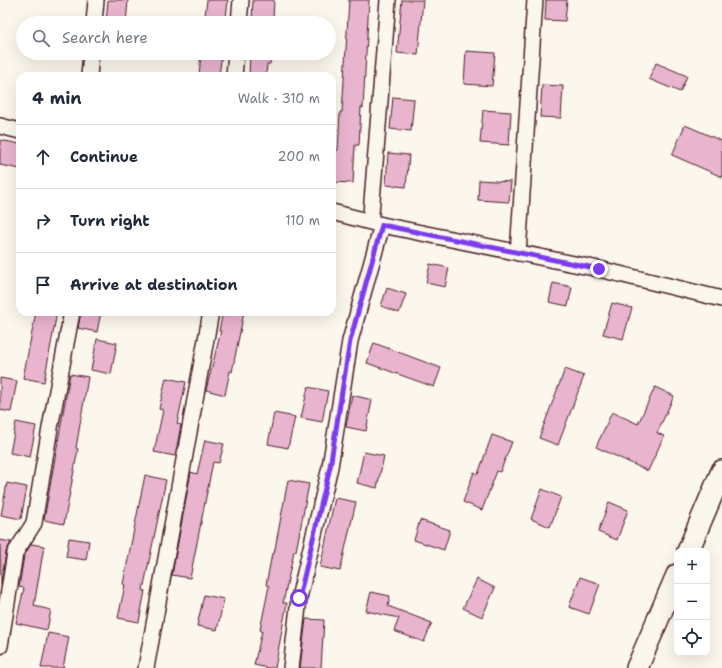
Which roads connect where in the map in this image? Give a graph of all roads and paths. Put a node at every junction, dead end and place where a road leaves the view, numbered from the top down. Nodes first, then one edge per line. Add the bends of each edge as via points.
1 (96, 0) edge
2 (241, 0) edge
3 (388, 0) edge
4 (535, 0) edge
5 (95, 16) edge
6 (240, 16) edge
7 (90, 60) edge
8 (235, 60) edge
9 (89, 72) edge
10 (234, 72) edge
11 (0, 126) edge
12 (16, 130) edge
13 (336, 213) edge
14 (376, 223) junction
15 (518, 253) junction
16 (722, 299) edge
17 (71, 316) edge
18 (210, 316) edge
19 (722, 471) edge
20 (689, 548) edge
21 (674, 582) edge
22 (0, 646) edge
23 (146, 668) edge
24 (291, 668) edge
25 (637, 668) edge

1 - 5 street
2 - 6 street
3 - 14 street via 371,206
4 - 15 street
7 - 9 street
8 - 10 street
11 - 12 street
13 - 14 street
14 - 15 street
14 - 24 street via 350,341 330,467 299,598
15 - 16 street via 599,269
17 - 22 street via 34,523 15,553
18 - 23 street
19 - 20 main road
21 - 25 main road

